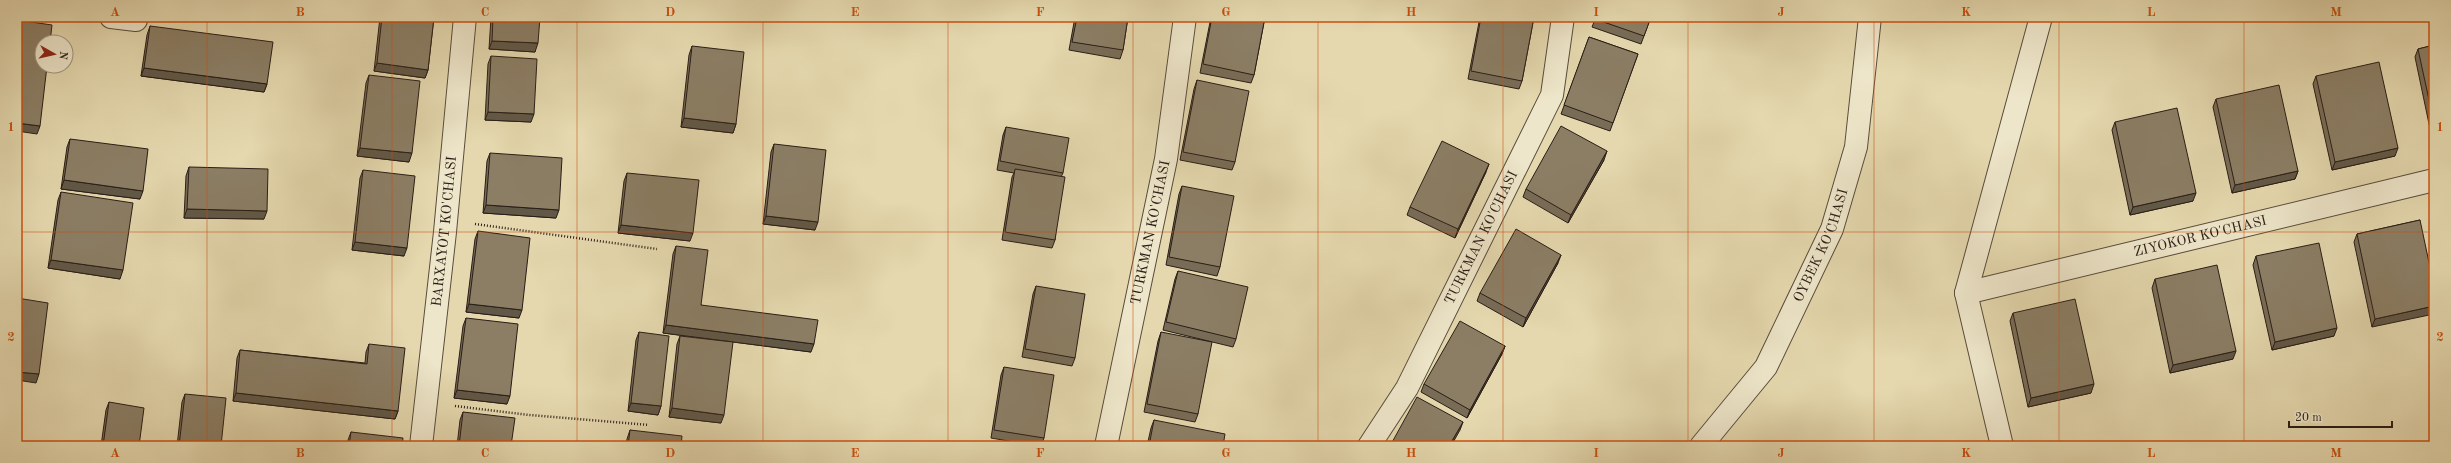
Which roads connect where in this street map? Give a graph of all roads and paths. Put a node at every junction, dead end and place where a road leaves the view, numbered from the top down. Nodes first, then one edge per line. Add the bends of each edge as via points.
1 (111, 17) edge
2 (465, 17) edge
3 (1185, 17) edge
4 (1563, 17) edge
5 (1870, 17) edge
6 (2041, 17) edge
7 (136, 20) dead end
8 (2434, 180) edge
9 (446, 220) junction
10 (657, 249) dead end
11 (1966, 294) junction
12 (426, 402) junction
13 (649, 425) dead end
14 (421, 446) edge
15 (1106, 446) edge
16 (1369, 446) edge
17 (1701, 446) edge
18 (2002, 446) edge

1 - 7 street
2 - 9 street, BARXAYOT KO'CHASI
3 - 15 street, TURKMAN KO'CHASI via 1166,159
4 - 16 street, TURKMAN KO'CHASI via 1552,95 1407,388
5 - 17 street, OYBEK KO'CHASI via 1856,148 1832,229 1766,368
6 - 11 street
8 - 11 street, ZIYOKOR KO'CHASI
9 - 10 path
9 - 12 street, BARXAYOT KO'CHASI
11 - 18 street
12 - 13 path via 529,415
12 - 14 street, BARXAYOT KO'CHASI

